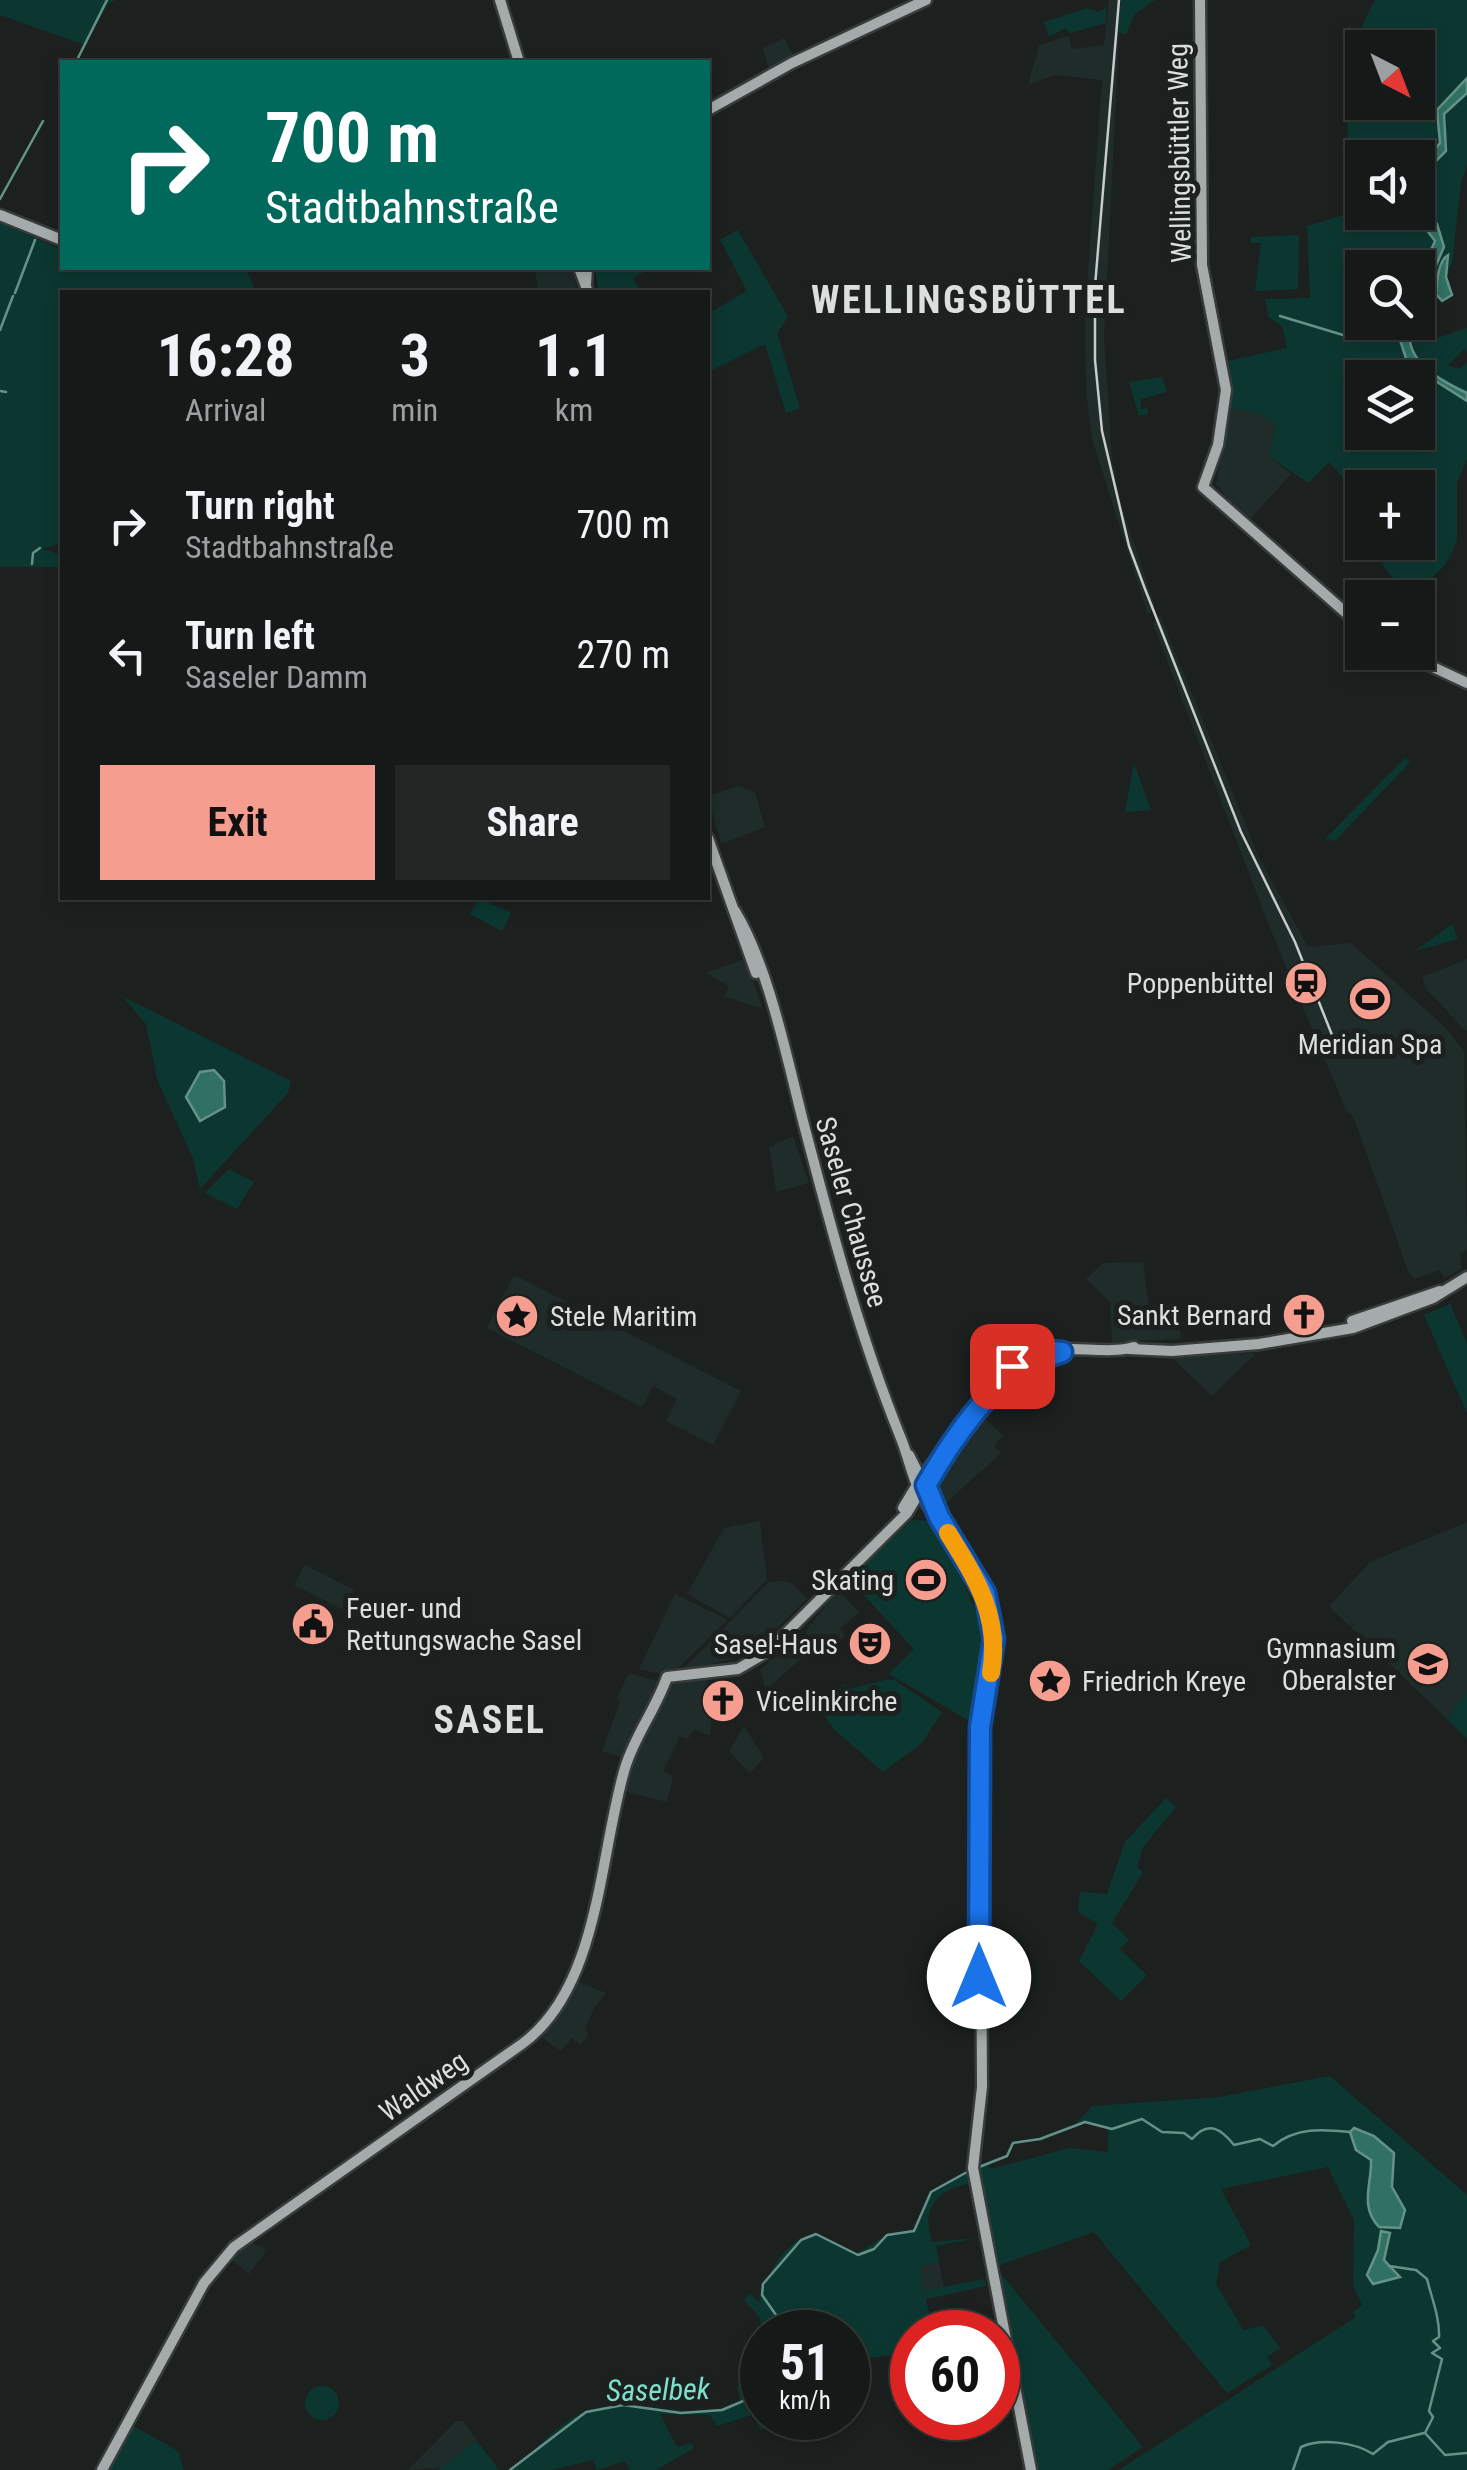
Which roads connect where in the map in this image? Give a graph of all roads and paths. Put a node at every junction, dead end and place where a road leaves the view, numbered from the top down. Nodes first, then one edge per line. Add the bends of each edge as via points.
1 (500, 0) edge
2 (926, 0) edge
3 (1200, 0) edge
4 (518, 60) edge
5 (710, 109) edge
6 (0, 215) edge
7 (60, 239) edge
8 (1345, 612) edge
9 (1435, 668) edge
10 (1463, 681) edge
11 (1467, 691) edge
12 (710, 844) edge
13 (1467, 1277) edge
14 (1440, 1290) junction
15 (1351, 1322) junction
16 (921, 1484) junction
17 (907, 1513) junction
18 (935, 1514) junction
19 (891, 1526) junction
20 (102, 2470) edge
21 (1031, 2470) edge

1 - 4 main road
2 - 5 main road
3 - 8 main road, Wellingsbüttler Weg via 1202,275 1226,399 1202,487
6 - 7 main road
9 - 10 main road
10 - 11 main road
12 - 16 main road, Saseler Chaussee via 778,1026 848,1288
13 - 14 main road
14 - 15 main road
14 - 15 main road via 1395,1314
15 - 16 main road via 1264,1343 1027,1359 1012,1366
16 - 17 main road
16 - 18 main road, Saseler Chaussee
16 - 19 main road
17 - 18 main road
17 - 19 main road
18 - 21 main road, Saseler Chaussee via 985,1604 994,1646 980,1727 982,2074 973,2168
19 - 20 main road, Waldweg via 767,1652 744,1667 667,1677 628,1758 596,1906 551,2018 234,2247 204,2283

